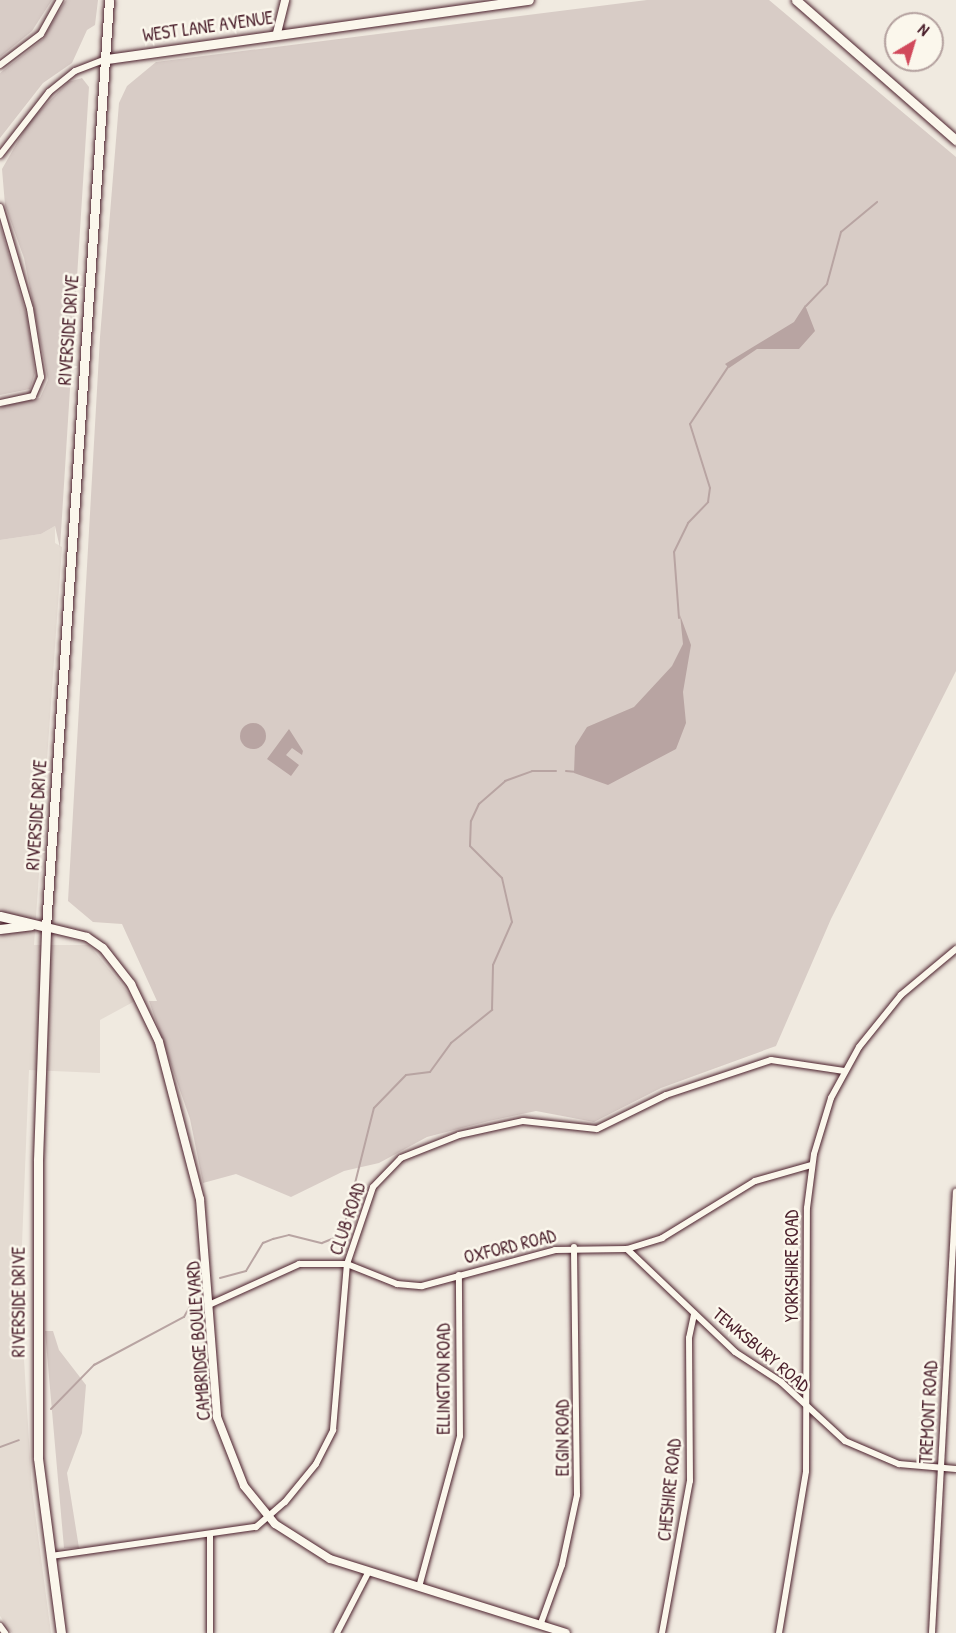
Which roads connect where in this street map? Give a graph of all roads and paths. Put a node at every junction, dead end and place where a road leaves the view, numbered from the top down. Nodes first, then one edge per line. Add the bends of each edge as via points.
1 (60, 0) edge
2 (109, 0) edge
3 (285, 0) edge
4 (529, 0) edge
5 (796, 0) edge
6 (277, 33) junction
7 (106, 59) junction
8 (0, 65) edge
9 (956, 140) edge
10 (0, 155) edge
11 (0, 207) edge
12 (0, 403) edge
13 (0, 916) edge
14 (31, 925) junction
15 (46, 927) junction
16 (0, 930) edge
17 (956, 949) edge
18 (844, 1071) junction
19 (811, 1165) junction
20 (956, 1192) edge
21 (574, 1247) junction
22 (627, 1249) junction
23 (347, 1264) junction
24 (459, 1275) junction
25 (212, 1304) junction
26 (694, 1314) junction
27 (807, 1410) junction
28 (941, 1469) junction
29 (956, 1470) edge
30 (269, 1518) junction
31 (210, 1535) junction
32 (51, 1556) junction
33 (368, 1573) junction
34 (419, 1587) junction
35 (541, 1623) junction
36 (0, 1626) edge
37 (5, 1633) edge
38 (61, 1633) edge
39 (210, 1633) edge
40 (337, 1633) edge
41 (566, 1633) edge
42 (662, 1633) edge
43 (779, 1633) edge
44 (932, 1633) edge

1 - 8 street via 41,34
2 - 7 main road, RIVERSIDE DRIVE
3 - 6 street
4 - 6 main road, WEST LANE AVENUE
5 - 9 main road
6 - 7 main road, WEST LANE AVENUE
7 - 10 street via 75,71 49,92
7 - 15 main road, RIVERSIDE DRIVE
11 - 12 street via 30,309 41,377 33,396
13 - 14 main road
14 - 15 main road
14 - 16 main road
15 - 25 street, CAMBRIDGE BOULEVARD via 87,937 103,948 122,969 150,1018 193,1162
15 - 32 main road, RIVERSIDE DRIVE via 34,1325 39,1458
17 - 18 street, YORKSHIRE ROAD via 889,1008
18 - 19 street, YORKSHIRE ROAD
18 - 23 street, CLUB ROAD via 771,1060 666,1095 597,1129 523,1121 419,1150 388,1168 373,1187
19 - 22 street, OXFORD ROAD via 755,1181 662,1238
19 - 27 street, YORKSHIRE ROAD
20 - 28 street, TREMONT ROAD
21 - 22 street, OXFORD ROAD
21 - 24 street, OXFORD ROAD
21 - 35 street, ELGIN ROAD via 576,1495 562,1565
22 - 26 street, TEWKSBURY ROAD
23 - 24 street, OXFORD ROAD via 409,1286
23 - 25 street, OXFORD ROAD via 282,1269
23 - 30 street, CLUB ROAD via 333,1430 316,1464
24 - 34 street, ELLINGTON ROAD via 460,1436
25 - 30 street, CAMBRIDGE BOULEVARD via 214,1399 222,1436 244,1486
26 - 27 street, TEWKSBURY ROAD via 747,1362 781,1382
26 - 42 street, CHESHIRE ROAD via 688,1338 690,1481
27 - 28 street, TEWKSBURY ROAD via 870,1455
27 - 43 street, YORKSHIRE ROAD via 802,1509
28 - 29 street, TEWKSBURY ROAD
28 - 44 street, TREMONT ROAD
30 - 31 street, CLUB ROAD via 256,1527
30 - 33 street, CAMBRIDGE BOULEVARD via 313,1551
31 - 32 street, CLUB ROAD
31 - 39 street
32 - 38 main road, RIVERSIDE DRIVE
33 - 34 street, CAMBRIDGE BOULEVARD
33 - 40 street
34 - 35 street, CAMBRIDGE BOULEVARD
35 - 41 street, CAMBRIDGE BOULEVARD
36 - 37 street

